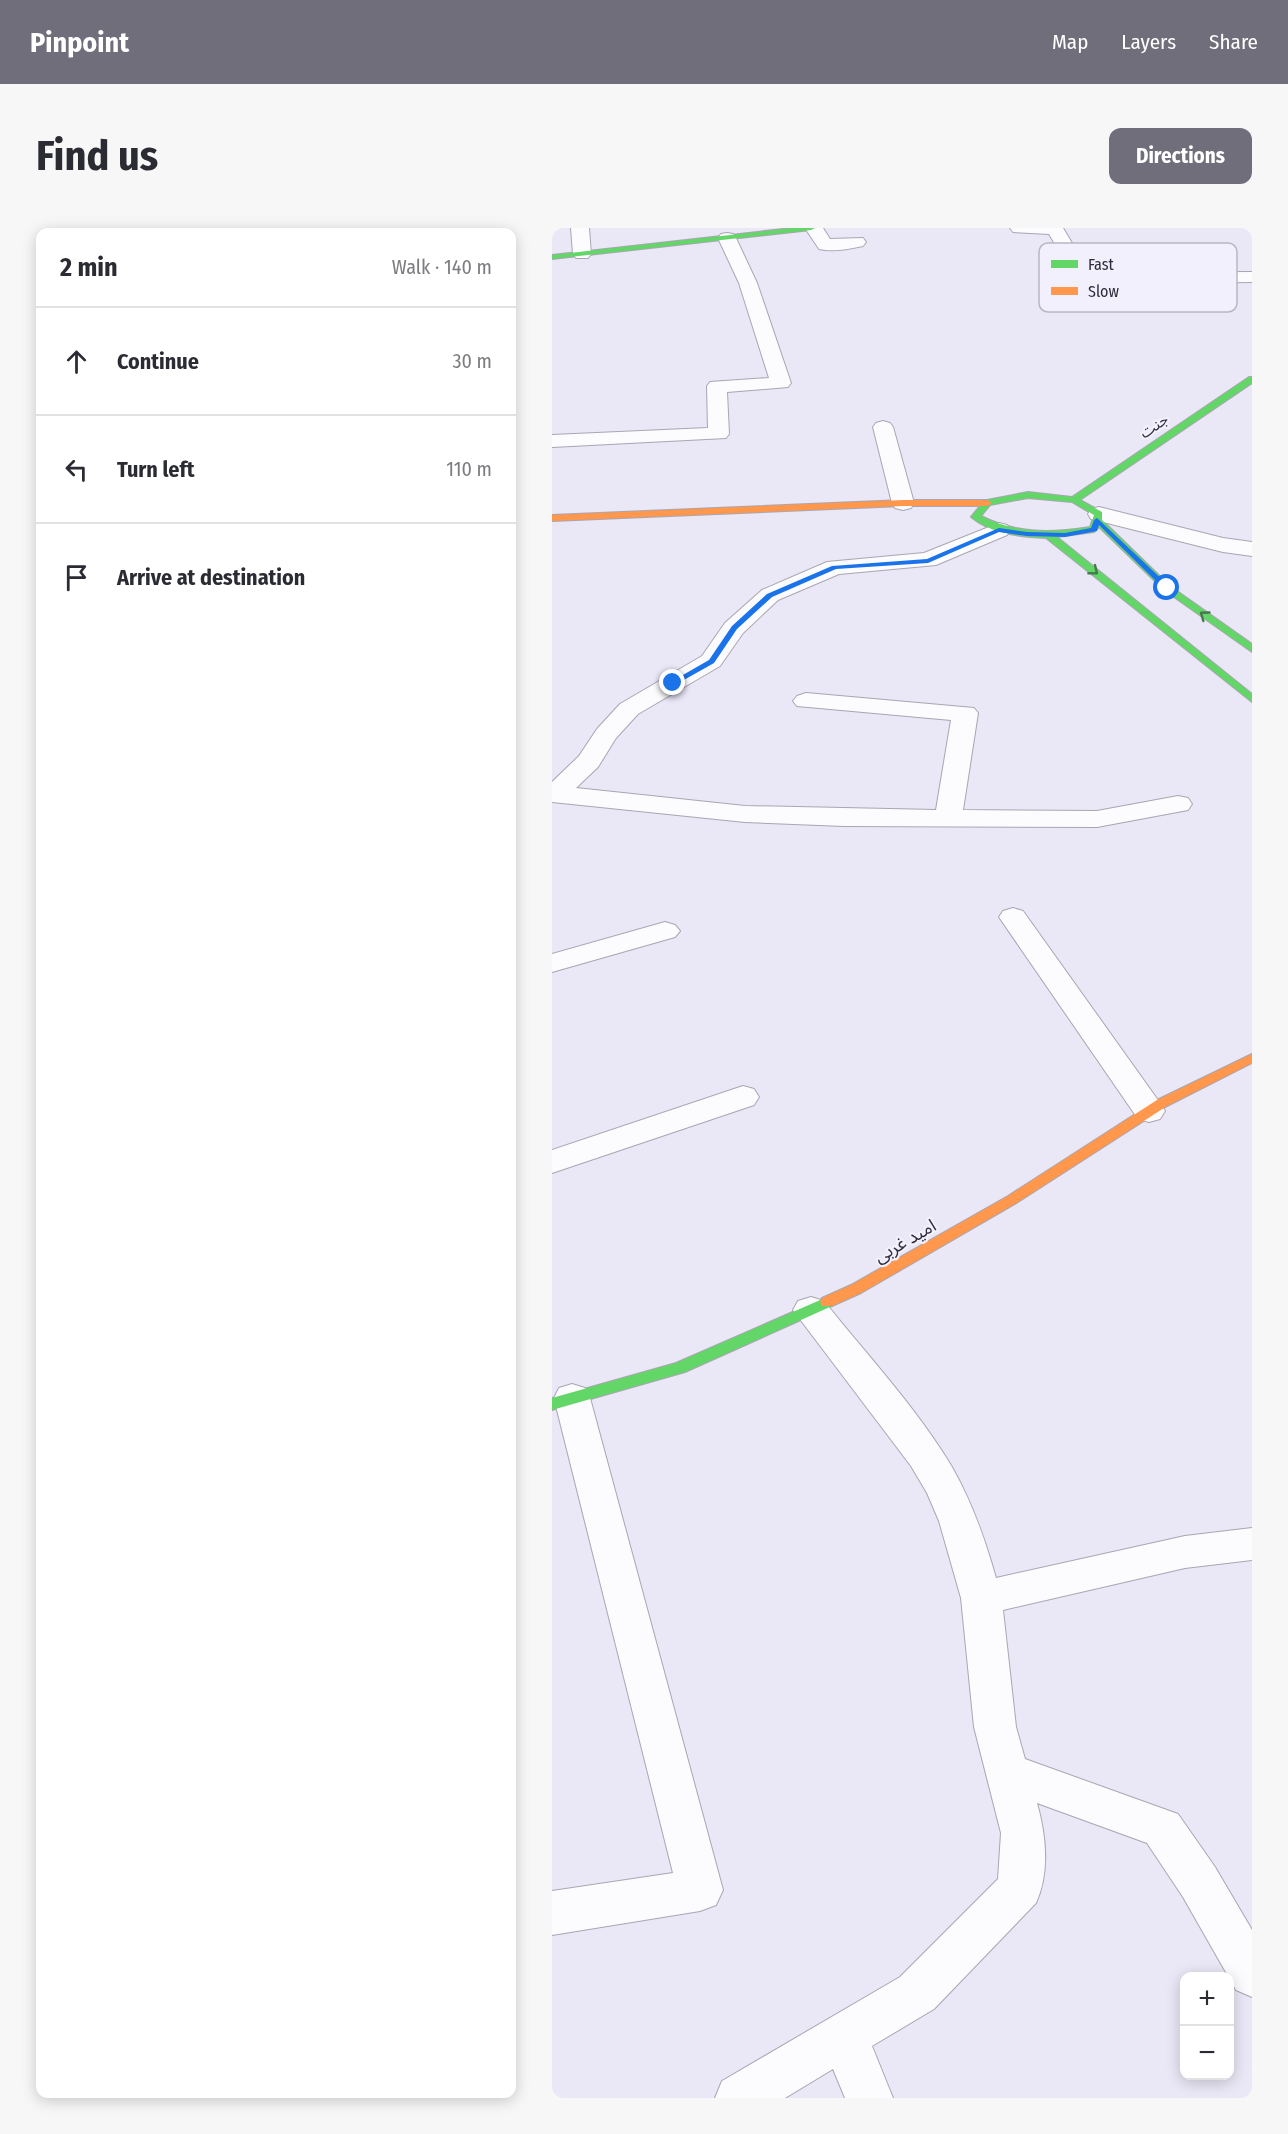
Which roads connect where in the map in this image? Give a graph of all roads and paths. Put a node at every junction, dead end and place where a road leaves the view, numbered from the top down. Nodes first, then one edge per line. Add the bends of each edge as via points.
1 (579, 228) edge
2 (813, 228) edge
3 (1019, 228) edge
4 (727, 238) junction
5 (857, 242) dead end
6 (1063, 243) edge
7 (582, 254) junction
8 (552, 257) edge
9 (1237, 277) edge
10 (1252, 277) edge
11 (1252, 379) edge
12 (883, 427) dead end
13 (552, 441) edge
14 (1074, 500) junction
15 (903, 503) junction
16 (987, 503) junction
17 (1098, 517) junction
18 (552, 518) edge
19 (999, 530) junction
20 (1049, 535) junction
21 (1252, 549) edge
22 (1252, 649) edge
23 (1252, 699) edge
24 (806, 701) dead end
25 (553, 794) edge
26 (1178, 804) dead end
27 (948, 819) junction
28 (1013, 916) dead end
29 (665, 931) dead end
30 (552, 963) edge
31 (1252, 1058) edge
32 (743, 1097) dead end
33 (1149, 1111) junction
34 (552, 1162) edge
35 (811, 1310) junction
36 (562, 1401) edge
37 (1252, 1544) edge
38 (981, 1598) junction
39 (1008, 1773) junction
40 (552, 1913) edge
41 (1252, 1974) edge
42 (844, 2036) junction
43 (739, 2098) edge
44 (868, 2098) edge

1 - 7 street
2 - 4 street
2 - 5 street via 825,245
3 - 6 street via 1055,229
4 - 7 street
4 - 13 street via 748,283 781,382 717,386 719,434
7 - 8 street
9 - 10 street
11 - 14 street, جنت
12 - 15 street
14 - 16 street via 1028,495
14 - 17 street
15 - 16 street
15 - 18 street
16 - 19 street via 976,517
17 - 20 street via 1094,529
17 - 21 street
22 -> 17 street via 1167,588
19 - 20 street
19 - 25 street via 928,561 835,567 770,595 734,627 711,661 629,709 589,761
20 -> 23 street
24 - 27 street via 965,712
25 - 27 street via 745,814
26 - 27 street via 1097,819
28 - 33 street
29 - 30 street
31 - 33 street, امید غربی
32 - 34 street
33 - 35 street, امید غربی via 1013,1199 856,1289
35 - 36 street, امید غربی via 680,1368
35 - 38 street via 906,1428 938,1479 972,1560
36 - 40 street via 700,1890
37 - 38 street via 1185,1552
38 - 39 street via 995,1727
39 - 41 street via 1162,1828 1199,1882
39 - 42 street via 1023,1833 1020,1888 917,1992
42 - 43 street
42 - 44 street

